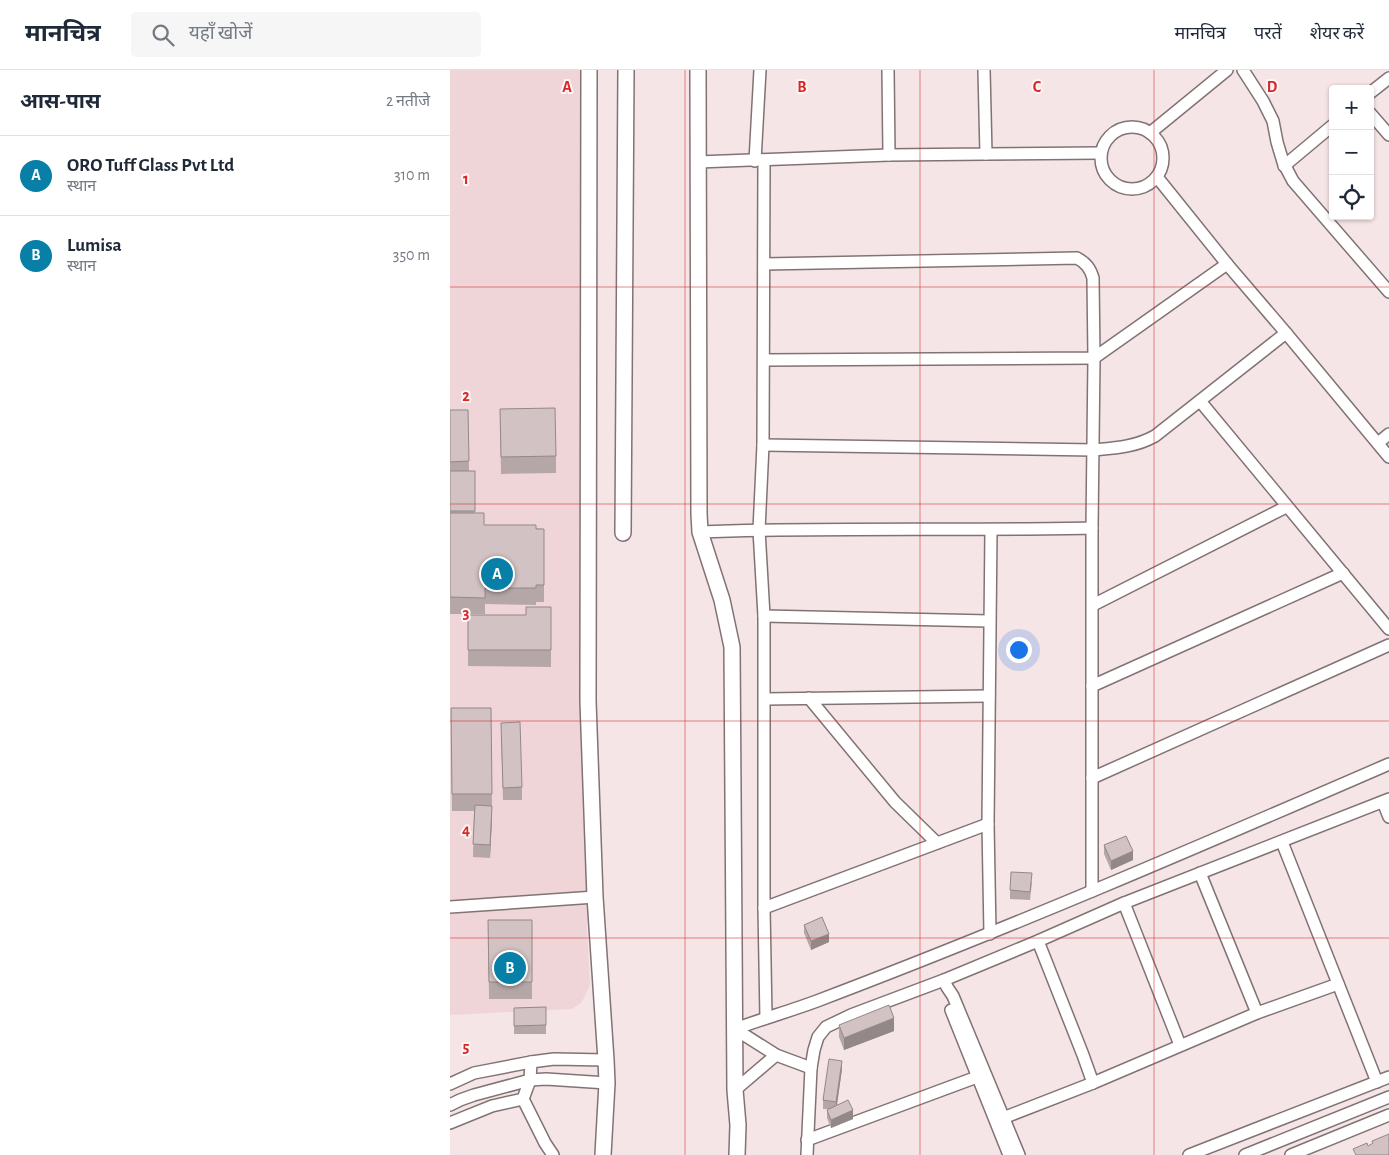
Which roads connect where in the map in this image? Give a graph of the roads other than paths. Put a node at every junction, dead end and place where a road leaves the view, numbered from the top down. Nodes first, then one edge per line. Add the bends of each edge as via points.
1 (589, 70) edge
2 (626, 70) edge
3 (698, 70) edge
4 (760, 70) edge
5 (888, 70) edge
6 (984, 70) edge
7 (1227, 70) edge
8 (1243, 70) edge
9 (1389, 78) edge
10 (1374, 90) edge
11 (1374, 118) edge
12 (1329, 128) edge
13 (1150, 133) junction
14 (1389, 135) edge
15 (1100, 153) junction
16 (986, 154) junction
17 (889, 155) junction
18 (760, 161) junction
19 (698, 162) junction
20 (1284, 166) junction
21 (1157, 177) junction
22 (764, 264) junction
23 (1227, 264) junction
24 (1389, 292) edge
25 (1286, 333) junction
26 (1094, 358) junction
27 (764, 360) junction
28 (1200, 401) junction
29 (1389, 434) edge
30 (1378, 443) junction
31 (763, 445) junction
32 (1094, 450) junction
33 (1389, 457) edge
34 (1286, 507) junction
35 (1092, 528) junction
36 (759, 530) junction
37 (991, 530) junction
38 (700, 532) junction
39 (623, 533) dead end
40 (1343, 573) junction
41 (1093, 605) junction
42 (764, 616) junction
43 (989, 621) junction
44 (1389, 629) edge
45 (1389, 645) edge
46 (1092, 686) junction
47 (989, 696) junction
48 (809, 698) junction
49 (764, 699) junction
50 (1389, 764) edge
51 (1092, 778) junction
52 (1386, 801) edge
53 (1389, 817) edge
54 (988, 824) junction
55 (1282, 842) junction
56 (937, 843) junction
57 (1200, 873) junction
58 (1092, 892) junction
59 (595, 897) junction
60 (1124, 903) junction
61 (450, 906) edge
62 (764, 908) junction
63 (990, 934) junction
64 (1038, 941) junction
65 (945, 983) junction
66 (1338, 984) junction
67 (1257, 1013) junction
68 (766, 1018) junction
69 (734, 1029) junction
70 (1180, 1046) junction
71 (776, 1055) junction
72 (606, 1060) junction
73 (531, 1062) junction
74 (811, 1068) junction
75 (977, 1076) junction
76 (1389, 1077) edge
77 (530, 1080) junction
78 (607, 1082) junction
79 (1377, 1082) junction
80 (1093, 1083) junction
81 (450, 1084) edge
82 (735, 1090) junction
83 (1389, 1097) edge
84 (523, 1098) junction
85 (450, 1105) edge
86 (1389, 1115) edge
87 (1003, 1118) junction
88 (450, 1123) edge
89 (807, 1140) junction
90 (553, 1155) edge
91 (603, 1155) edge
92 (738, 1155) edge
93 (807, 1155) edge
94 (1009, 1155) edge
95 (1018, 1155) edge
96 (1189, 1155) edge
97 (1245, 1155) edge
98 (1291, 1155) edge

1 - 59 main road via 588,701
2 - 39 main road
3 - 19 main road
4 - 18 street
5 - 17 street
6 - 16 street
7 - 13 street
8 - 20 street via 1273,121
9 - 10 street
11 - 14 street
12 - 20 street
13 - 15 street via 1126,127 1105,141
13 - 21 street via 1159,142 1163,153
15 - 16 street
15 - 21 street via 1101,165 1114,185 1138,190
16 - 17 street
17 - 18 street
18 - 19 street
18 - 22 street
19 - 38 main road
20 - 24 street via 1293,181
21 - 23 street
22 - 26 street via 1077,258 1091,270 1093,278
22 - 27 street
23 - 25 street
23 - 26 street
25 - 28 street
25 - 30 street
26 - 27 street
26 - 32 street
27 - 31 street
28 - 32 street via 1143,442
28 - 34 street
29 - 30 street
30 - 33 street
31 - 32 street
31 - 36 street
32 - 35 street
34 - 40 street
34 - 41 street
35 - 37 street
35 - 41 street
36 - 37 street
36 - 38 street
36 - 42 street
37 - 43 street
38 - 69 main road via 722,600 732,647
40 - 44 street
40 - 46 street
41 - 46 street
42 - 43 street
42 - 49 street
43 - 47 street
45 - 51 street
46 - 51 street
47 - 48 street
47 - 54 street
48 - 49 street
48 - 56 street via 895,802
49 - 62 street
50 - 58 street
51 - 58 street
52 - 53 street
52 - 55 street
54 - 56 street
54 - 63 street
55 - 57 street
55 - 66 street
56 - 62 street
57 - 60 street
57 - 67 street
58 - 63 street
59 - 61 street
59 - 72 main road
60 - 64 street
60 - 70 street
62 - 68 street
63 - 68 street
64 - 65 street
64 - 80 street
65 - 74 street via 851,1015 826,1027 818,1037
65 - 75 street via 947,999
65 - 87 street
66 - 67 street
66 - 79 street
67 - 70 street
68 - 69 street
69 - 71 street
69 - 82 main road
70 - 80 street
71 - 74 street
71 - 82 street
72 - 73 street
72 - 78 main road
73 - 77 street
73 - 81 street via 474,1073
74 - 89 street
75 - 89 street
75 - 94 street
76 - 79 street
77 - 78 street
77 - 84 street
77 - 85 street
78 - 91 main road
79 - 96 street
80 - 87 street
82 - 92 main road
83 - 97 street
84 - 88 street
84 - 90 street
86 - 98 street
87 - 95 street
89 - 93 street

